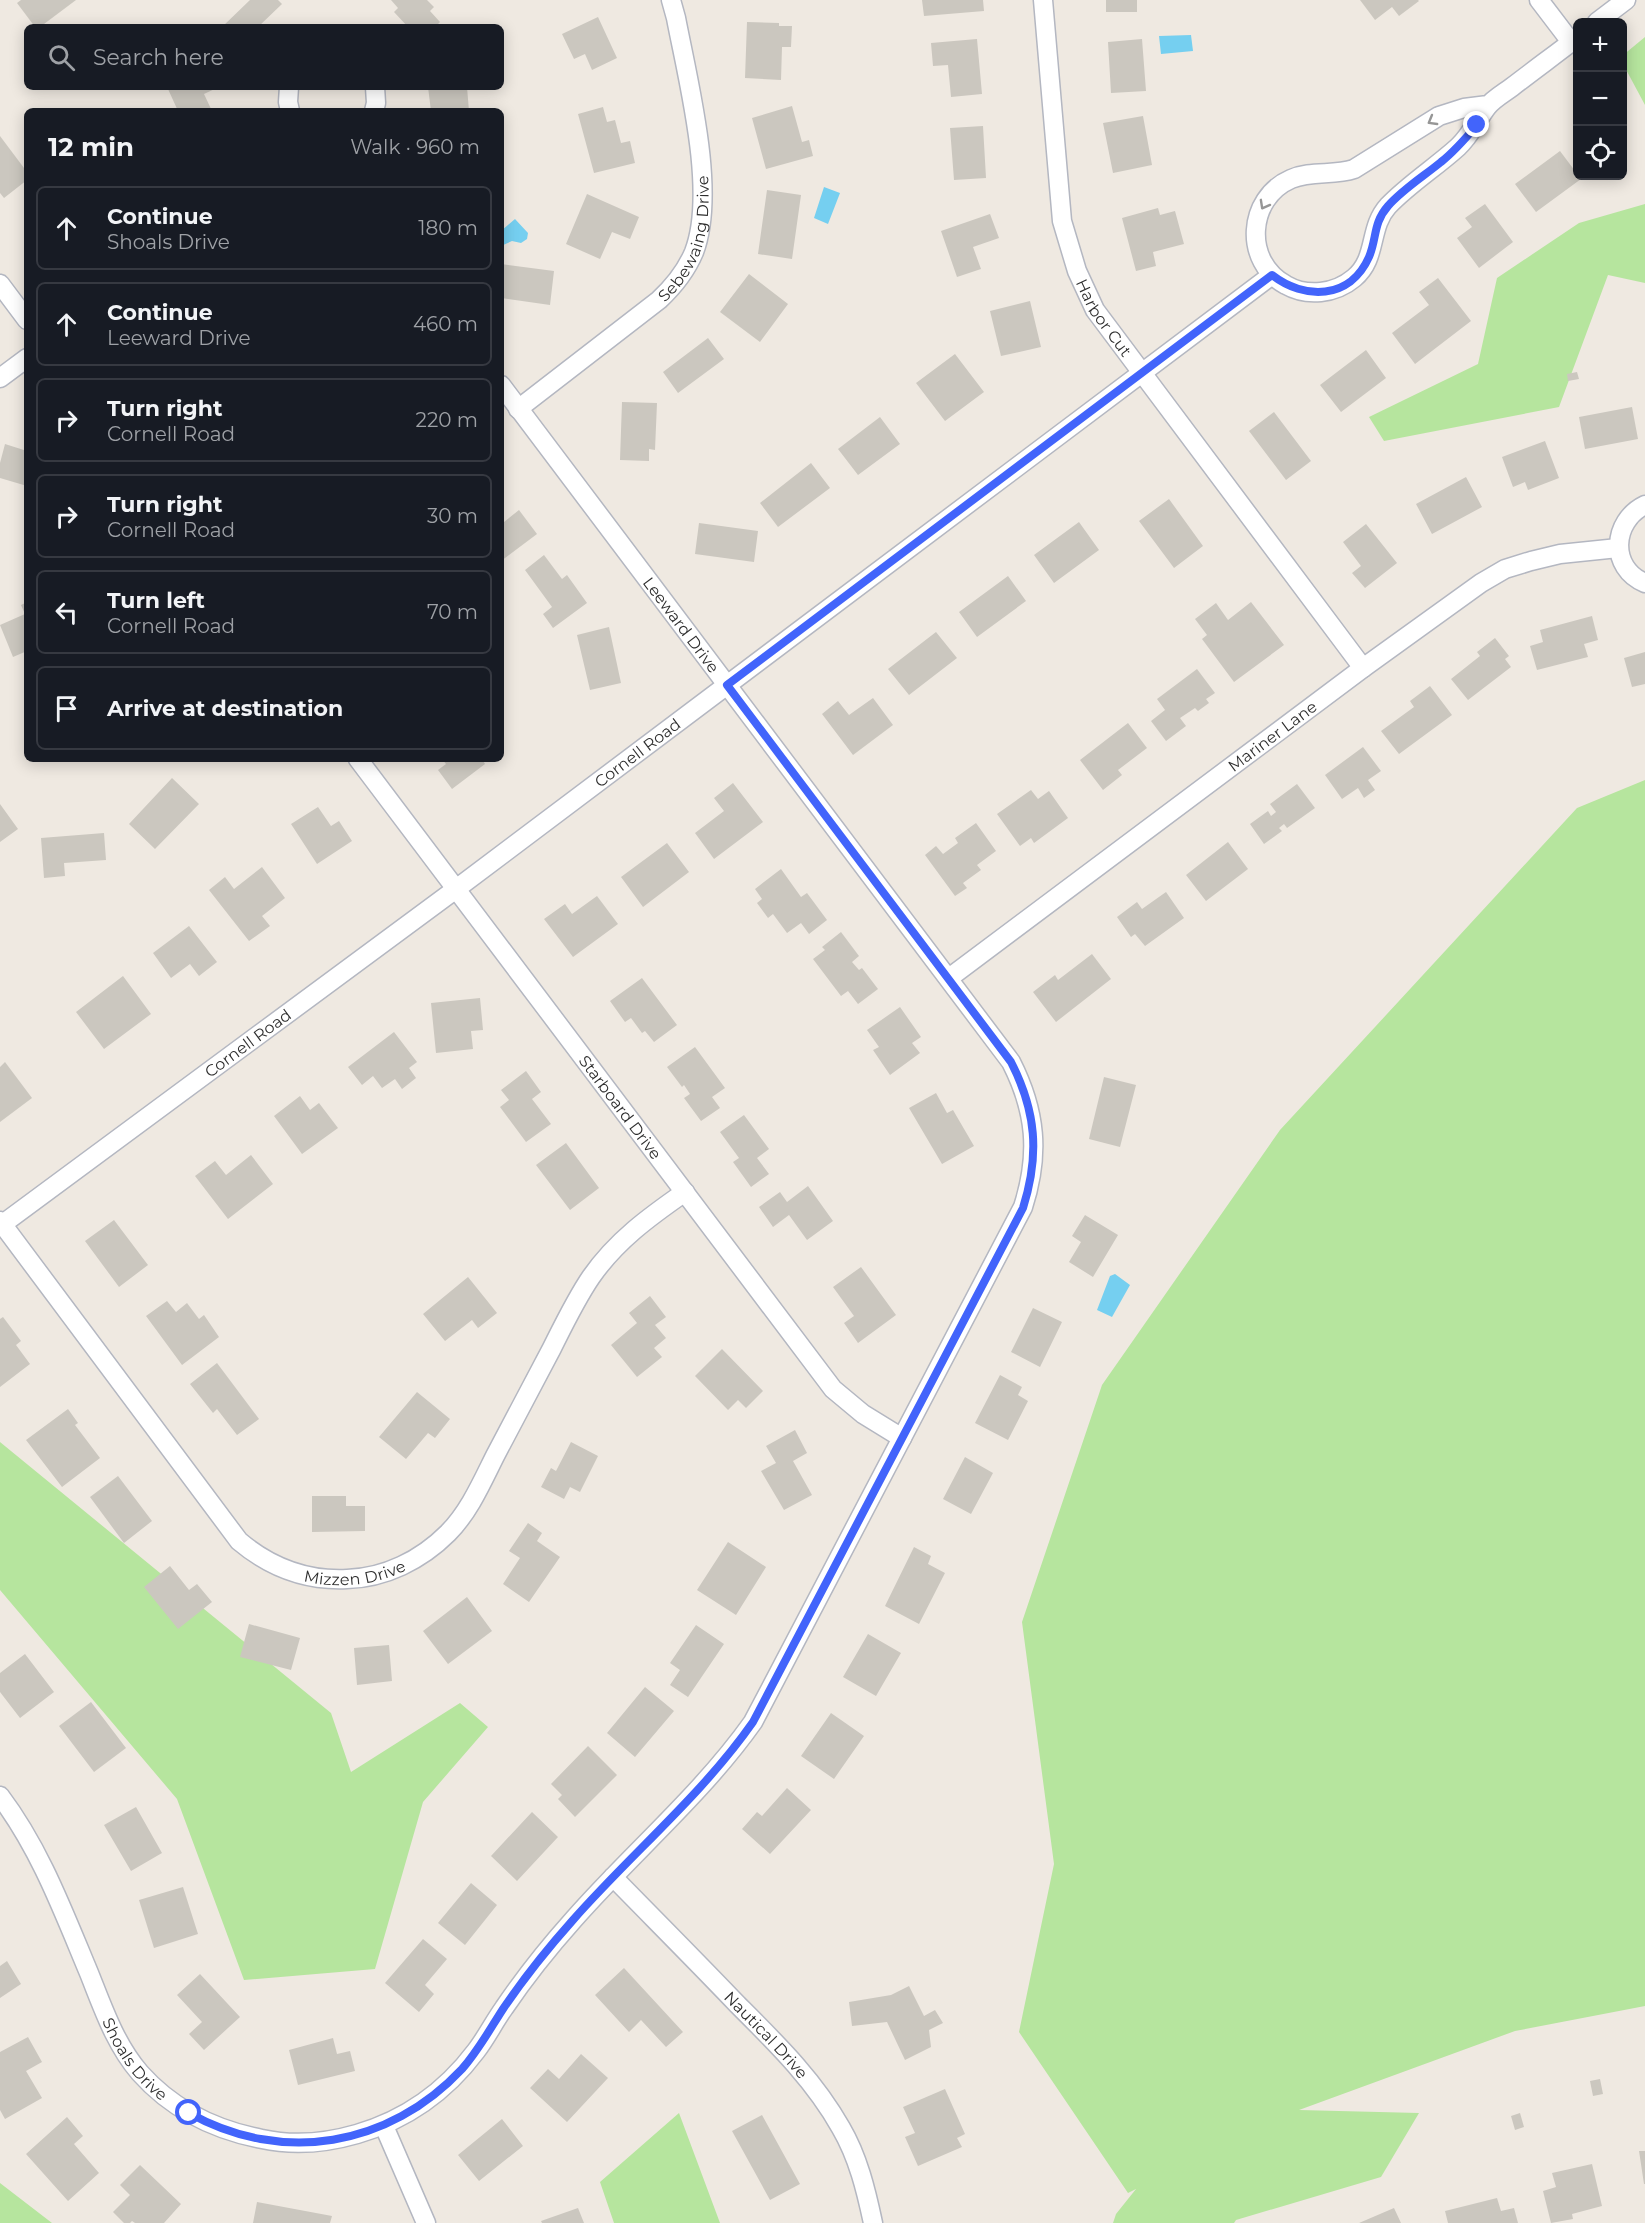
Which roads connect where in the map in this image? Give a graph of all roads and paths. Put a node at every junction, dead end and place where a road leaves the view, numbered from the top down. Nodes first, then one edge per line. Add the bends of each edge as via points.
1 (670, 0) edge
2 (1043, 0) edge
3 (1539, 0) edge
4 (1626, 0) edge
5 (1602, 18) edge
6 (1573, 39) edge
7 (1573, 41) edge
8 (289, 90) edge
9 (375, 90) edge
10 (1488, 105) junction
11 (289, 108) edge
12 (375, 108) edge
13 (1272, 275) junction
14 (0, 284) edge
15 (24, 316) edge
16 (24, 360) edge
17 (1141, 374) junction
18 (0, 378) edge
19 (504, 390) edge
20 (518, 409) junction
21 (1645, 505) edge
22 (1618, 548) junction
23 (1645, 583) edge
24 (1364, 668) junction
25 (727, 685) junction
26 (360, 762) edge
27 (456, 889) junction
28 (949, 978) junction
29 (685, 1192) junction
30 (1, 1224) edge
31 (902, 1438) junction
32 (0, 1796) edge
33 (613, 1877) junction
34 (384, 2126) junction
35 (426, 2223) edge
36 (873, 2223) edge

1 - 20 street, Sebewaing Drive via 701,150 702,213 694,251 679,279 659,300
2 - 17 street, Harbor Cut via 1066,238 1095,310
3 - 6 street
4 - 5 street
7 - 10 street
8 - 11 street
9 - 12 street
10 - 13 street via 1461,144 1385,210 1376,225 1368,258 1353,279 1326,292 1308,292 1292,288
10 -> 13 street via 1439,116 1354,169 1299,176 1282,184 1266,199 1255,229 1259,254
13 - 17 street, Cornell Road
14 - 15 street
16 - 18 street
17 - 24 street, Harbor Cut
17 - 25 street, Cornell Road
19 - 20 street, Leeward Drive
20 - 25 street, Leeward Drive
21 - 22 street via 1627,518
22 - 23 street via 1626,568
22 - 24 street, Mariner Lane via 1560,554 1505,569
24 - 28 street, Mariner Lane
25 - 27 street, Cornell Road
25 - 28 street, Leeward Drive
26 - 27 street, Starboard Drive
27 - 29 street, Starboard Drive
27 - 30 street, Cornell Road
28 - 31 street, Leeward Drive via 1019,1078 1033,1131 1032,1170 1023,1208
29 - 30 street, Mizzen Drive via 633,1230 591,1277 476,1494 449,1533 390,1572 355,1579 299,1575 265,1560 239,1541
29 - 31 street, Starboard Drive via 833,1389 863,1414
31 - 33 street, Leeward Drive via 753,1722 718,1766
32 - 34 street, Shoals Drive via 41,1862 115,2037 140,2073 164,2096 218,2128 279,2143 342,2139
33 - 34 street, Shoals Drive via 532,1969 462,2068 431,2097
33 - 36 street, Nautical Drive via 814,2087 852,2150
34 - 35 street

